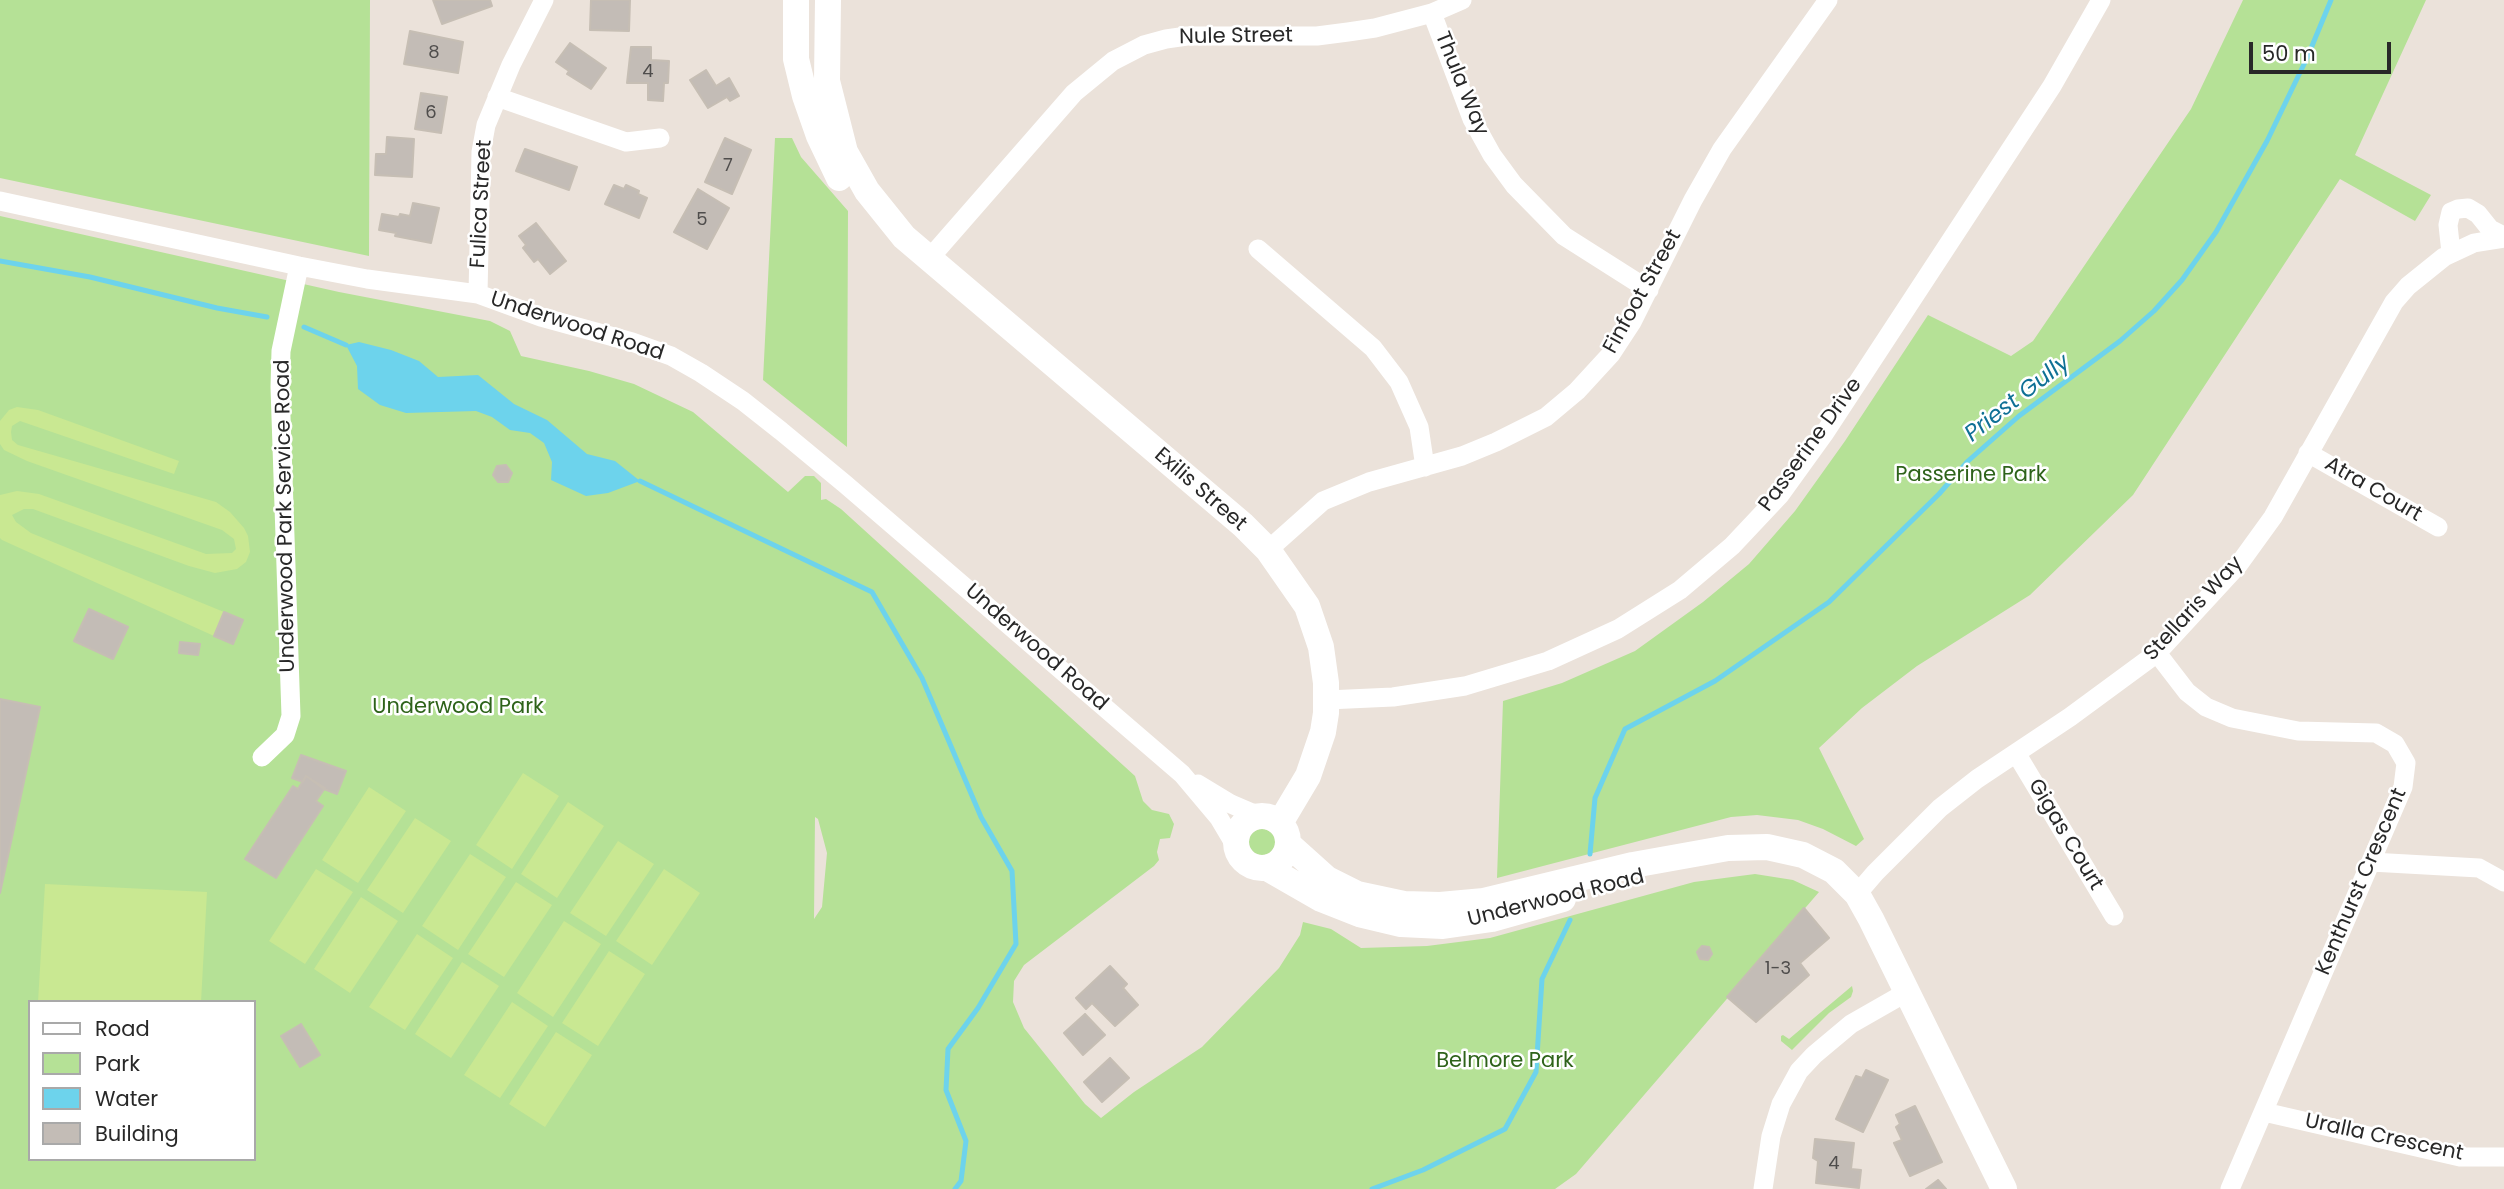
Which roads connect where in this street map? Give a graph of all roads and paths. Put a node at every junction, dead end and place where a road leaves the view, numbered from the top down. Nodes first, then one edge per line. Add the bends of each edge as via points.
1 (544, 0) edge
2 (796, 0) edge
3 (828, 0) edge
4 (1462, 0) edge
5 (1828, 0) edge
6 (2101, 0) edge
7 (1432, 13) junction
8 (497, 97) junction
9 (660, 138) dead end
10 (0, 201) edge
11 (904, 237) junction
12 (2504, 237) edge
13 (1258, 249) dead end
14 (2451, 253) junction
15 (929, 259) junction
16 (299, 266) junction
17 (1648, 290) junction
18 (478, 294) junction
19 (2308, 453) junction
20 (1425, 467) junction
21 (2438, 527) dead end
22 (1268, 550) junction
23 (2157, 653) junction
24 (1326, 700) junction
25 (2016, 753) junction
26 (262, 757) dead end
27 (1182, 774) junction
28 (1276, 828) junction
29 (1235, 845) junction
30 (1728, 848) junction
31 (2371, 862) junction
32 (1267, 868) junction
33 (2504, 882) edge
34 (1857, 894) junction
35 (2114, 916) dead end
36 (1907, 992) junction
37 (2264, 1112) junction
38 (2504, 1157) edge
39 (1763, 1189) edge
40 (2004, 1189) edge
41 (2230, 1189) edge

1 - 8 street, Fulica Street
2 - 11 street, Exilis Street via 796,59 819,136 850,193 890,232
3 - 11 street, Exilis Street via 827,81 845,152 867,191
4 - 7 street, Nule Street
5 - 17 street, Finfoot Street via 1722,149
6 - 24 street, Passerine Drive via 2052,86 1824,434 1780,495 1732,546 1680,590 1618,629 1548,661 1465,686 1393,697
7 - 15 street, Nule Street via 1375,28 1317,36 1187,36 1144,45 1113,61 1074,93
7 - 17 street, Thula Way via 1472,119 1514,185 1564,236
8 - 9 street via 625,142
8 - 18 street, Fulica Street via 481,152
10 - 16 street, Underwood Road
11 - 15 street, Exilis Street
12 - 14 street, Stellaris Way
12 - 14 street, Stellaris Way via 2478,214 2458,209 2451,212 2448,225
13 - 20 street via 1373,348 1399,382 1419,426
14 - 19 street, Stellaris Way via 2394,302
15 - 22 street, Exilis Street
16 - 18 street, Underwood Road
16 - 26 street, Underwood Park Service Road via 281,351 280,387 291,716 285,735
17 - 20 street, Finfoot Street via 1611,354 1546,417 1462,456
18 - 27 street, Underwood Road via 671,356 733,394 845,484
19 - 21 street, Atra Court
19 - 23 street, Stellaris Way via 2273,517 2239,564
20 - 22 street, Finfoot Street via 1369,482 1324,501
22 - 24 street, Exilis Street via 1296,586 1316,628
23 - 25 street, Stellaris Way
23 - 31 street, Kenthurst Crescent via 2187,692 2206,708 2232,718 2298,731 2376,733 2395,744 2406,763 2403,787
24 - 28 street, Exilis Street via 1323,732 1308,776
25 - 34 street, Stellaris Way via 1940,808
25 - 35 street, Gigas Court
27 - 28 street, Underwood Road
27 - 29 street, Underwood Road
28 - 29 street via 1246,820
28 - 30 street, Underwood Road via 1328,879 1357,894 1404,904 1483,901
28 - 32 street via 1283,858
29 - 32 street, Underwood Road via 1246,864
30 - 32 street, Underwood Road via 1492,919 1443,926 1401,924 1359,914 1321,899
30 - 34 street, Underwood Road via 1767,846 1803,855 1834,871
31 - 33 street via 2479,869
31 - 37 street, Kenthurst Crescent
34 - 36 street, Underwood Road
36 - 39 street via 1851,1024 1799,1071 1771,1136
36 - 40 street, Underwood Road
37 - 38 street, Uralla Crescent via 2460,1157
37 - 41 street, Kenthurst Crescent

